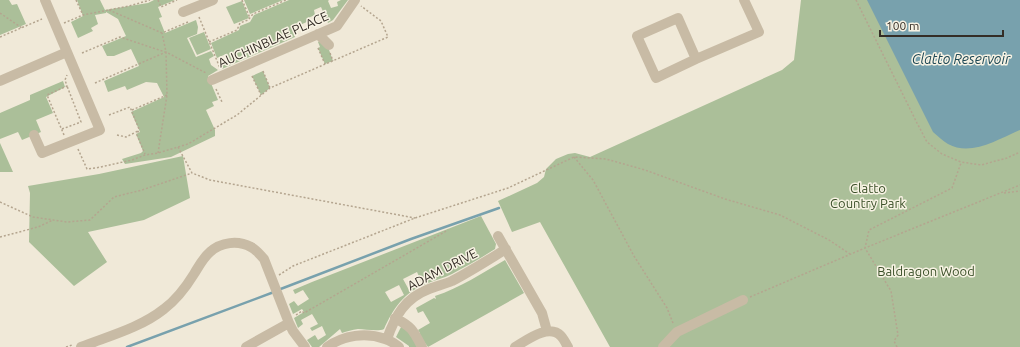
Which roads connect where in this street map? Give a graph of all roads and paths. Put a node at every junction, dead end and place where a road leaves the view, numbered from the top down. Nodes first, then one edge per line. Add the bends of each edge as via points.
1 (45, 0) edge
2 (76, 0) edge
3 (150, 0) edge
4 (158, 0) edge
5 (177, 0) edge
6 (212, 0) edge
7 (242, 0) edge
8 (286, 0) edge
9 (355, 0) edge
10 (744, 0) edge
11 (856, 0) edge
12 (109, 10) junction
13 (183, 12) dead end
14 (0, 14) edge
15 (52, 15) junction
16 (83, 15) junction
17 (199, 18) dead end
18 (250, 18) junction
19 (188, 22) dead end
20 (56, 27) junction
21 (22, 28) junction
22 (162, 33) junction
23 (318, 34) junction
24 (0, 37) edge
25 (209, 42) junction
26 (329, 45) dead end
27 (318, 48) dead end
28 (67, 52) junction
29 (166, 52) junction
30 (82, 53) dead end
31 (696, 59) junction
32 (325, 64) junction
33 (74, 70) junction
34 (263, 71) dead end
35 (223, 75) junction
36 (252, 76) dead end
37 (212, 80) junction
38 (0, 81) edge
39 (95, 83) dead end
40 (67, 86) junction
41 (270, 88) junction
42 (167, 95) junction
43 (261, 95) junction
44 (222, 102) dead end
45 (132, 110) junction
46 (109, 115) dead end
47 (62, 130) junction
48 (138, 131) junction
49 (117, 134) dead end
50 (34, 135) dead end
51 (71, 141) junction
52 (178, 147) junction
53 (1020, 152) edge
54 (158, 153) junction
55 (145, 155) junction
56 (574, 157) junction
57 (961, 162) junction
58 (192, 173) junction
59 (1020, 185) edge
60 (1020, 192) edge
61 (1002, 193) junction
62 (0, 202) edge
63 (415, 218) junction
64 (53, 220) junction
65 (448, 230) dead end
66 (498, 236) dead end
67 (0, 237) edge
68 (865, 248) junction
69 (506, 250) junction
70 (850, 254) junction
71 (276, 280) junction
72 (742, 300) joint
73 (395, 318) junction
74 (288, 321) junction
75 (547, 331) junction
76 (677, 332) junction
77 (386, 339) junction
78 (81, 347) edge
79 (246, 347) edge
80 (305, 347) edge
81 (327, 347) edge
82 (399, 347) edge
83 (422, 347) edge
84 (515, 347) edge
85 (568, 347) edge
86 (663, 347) edge
87 (897, 347) edge

1 - 15 street
2 - 16 path
3 - 12 path
4 - 5 path via 161,7
6 - 13 street
7 - 18 path
8 - 18 path via 253,14
9 - 23 street, AUCHINBLAE PLACE via 337,26
9 - 32 path via 381,21 388,37
10 - 31 street via 759,32
11 - 57 path via 927,142 942,154
12 - 16 path
12 - 22 path
14 - 21 path
15 - 20 street
15 - 21 path
16 - 20 path
17 - 25 path
18 - 25 path via 240,23 237,30
19 - 22 path
20 - 28 street
21 - 24 path
22 - 29 path
23 - 26 street
23 - 35 street, AUCHINBLAE PLACE
25 - 35 path
27 - 32 path
28 - 33 street
28 - 38 street
29 - 30 path via 120,37
29 - 37 path via 210,75
29 - 39 path
29 - 42 path
31 - 31 street via 656,78 637,36 678,18
32 - 41 path
33 - 40 path via 65,80
33 - 51 street via 100,130
34 - 41 path
35 - 37 street, AUCHINBLAE PLACE
36 - 43 path
37 - 44 path
40 - 47 path via 81,122
40 - 47 path via 47,95
41 - 43 path
42 - 45 path
42 - 54 path
43 - 52 path via 237,115 188,144
45 - 46 path via 130,107
45 - 48 path
47 - 51 path
48 - 49 path via 126,137
48 - 55 path via 137,135
50 - 51 street via 42,153
51 - 55 path via 87,169
52 - 54 path
52 - 58 path
53 - 57 path via 981,165
54 - 55 path
56 - 63 path via 508,188
56 - 70 path via 606,159 780,215 829,240
56 - 76 path via 593,180
57 - 68 path via 952,188 869,230
58 - 63 path via 210,180
58 - 64 path via 114,197 90,220
59 - 61 path
60 - 61 path
61 - 68 path
62 - 64 path via 33,217
63 - 71 path via 293,266
64 - 67 path via 38,227
65 - 74 path
66 - 69 street
68 - 70 path
68 - 87 path via 891,292 898,335 894,341
69 - 73 street, ADAM DRIVE via 453,280 420,293 406,304
69 - 75 street via 542,313
70 - 72 path
71 - 74 street
71 - 78 street via 264,259 251,247 240,243 218,246 202,261 186,286 166,308 134,327
72 - 76 street
73 - 77 street, ADAM DRIVE
73 - 83 street via 408,325
74 - 79 street
74 - 80 street
75 - 84 street
75 - 85 street via 562,336
76 - 86 street
77 - 81 street via 357,335 336,341
77 - 82 street

